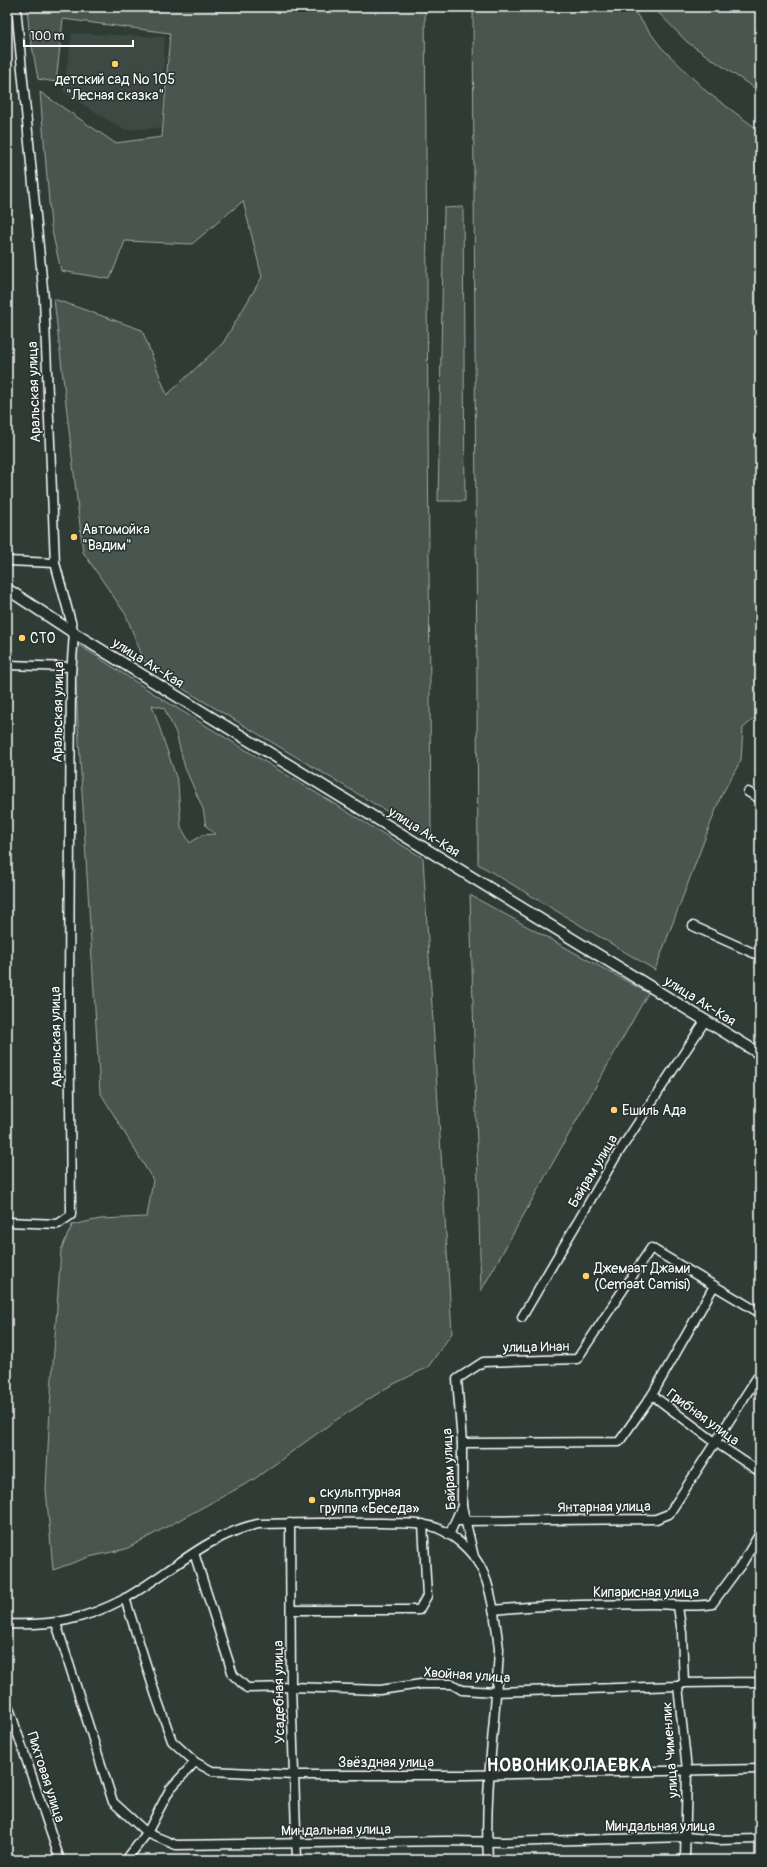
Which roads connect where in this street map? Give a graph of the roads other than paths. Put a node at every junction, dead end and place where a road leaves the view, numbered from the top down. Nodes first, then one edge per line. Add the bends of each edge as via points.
1 (16, 7) edge
2 (7, 561) edge
3 (55, 564) junction
4 (7, 588) edge
5 (74, 633) junction
6 (7, 666) edge
7 (72, 667) junction
8 (748, 792) dead end
9 (760, 799) edge
10 (693, 926) dead end
11 (760, 956) edge
12 (705, 1021) junction
13 (760, 1054) edge
14 (7, 1222) edge
15 (714, 1286) junction
16 (760, 1313) edge
17 (522, 1318) dead end
18 (760, 1373) edge
19 (457, 1379) joint
20 (652, 1396) junction
21 (462, 1442) junction
22 (715, 1442) junction
23 (760, 1472) edge
24 (462, 1506) junction
25 (456, 1521) junction
26 (466, 1522) junction
27 (290, 1523) junction
28 (423, 1524) junction
29 (760, 1533) edge
30 (449, 1535) junction
31 (194, 1553) junction
32 (474, 1558) junction
33 (125, 1598) junction
34 (678, 1607) junction
35 (292, 1610) junction
36 (493, 1610) junction
37 (7, 1624) edge
38 (56, 1624) junction
39 (760, 1680) edge
40 (681, 1685) junction
41 (291, 1687) junction
42 (495, 1692) junction
43 (7, 1702) edge
44 (195, 1762) junction
45 (760, 1769) edge
46 (687, 1770) junction
47 (489, 1774) junction
48 (294, 1775) junction
49 (147, 1833) junction
50 (686, 1837) junction
51 (760, 1839) edge
52 (487, 1841) junction
53 (297, 1843) junction
54 (60, 1860) edge
55 (126, 1860) edge
56 (297, 1860) edge
57 (488, 1860) edge
58 (685, 1860) edge

1 - 3 street, Аральская улица via 44,298
2 - 3 street
3 - 5 street, Аральская улица
4 - 5 main road, улица Ак-Кая
5 - 7 street, Аральская улица
5 - 12 main road, улица Ак-Кая
6 - 7 street
7 - 14 street, Аральская улица via 68,990 71,1215 58,1224
8 - 9 street
10 - 11 street
12 - 13 main road, улица Ак-Кая
12 - 17 street, Байрам улица via 615,1158
15 - 16 street, улица Инан
15 - 19 street, улица Инан via 651,1248 577,1359 483,1362
15 - 20 street
18 - 22 street, Янтарная улица
19 - 21 street, Байрам улица
20 - 21 street via 619,1442
20 - 22 street, Грибная улица
21 - 24 street, Байрам улица
22 - 23 street, Грибная улица
22 - 26 street, Янтарная улица via 669,1514 656,1519
24 - 25 street
24 - 26 street, Байрам улица
25 - 26 street, Янтарная улица
25 - 30 street
26 - 32 street, Байрам улица
27 - 28 street
27 - 31 street via 244,1527 230,1532
27 - 35 street, Усадебная улица
28 - 30 street via 438,1528
28 - 35 street via 427,1596 418,1610
29 - 34 street, Кипарисная улица via 743,1562 712,1604
30 - 32 street
31 - 33 street
31 - 41 street, Хвойная улица via 233,1675 247,1688
32 - 36 street via 482,1572
33 - 38 street via 102,1610
33 - 44 street, Звёздная улица via 172,1741
34 - 36 street, Кипарисная улица via 655,1604 541,1606
34 - 40 street, улица Чименлик via 682,1633
35 - 41 street, Усадебная улица
36 - 42 street via 499,1649
37 - 38 street
38 - 49 street, Миндальная улица via 113,1802
39 - 40 street, Хвойная улица
40 - 42 street, Хвойная улица
40 - 46 street, улица Чименлик
41 - 42 street, Хвойная улица via 380,1690 421,1684 452,1684 462,1690
41 - 48 street, Усадебная улица
42 - 47 street
43 - 54 street, Пихтовая улица
44 - 48 street, Звёздная улица via 212,1771
44 - 49 street via 170,1789
45 - 46 street, Звёздная улица
46 - 47 street, Звёздная улица
46 - 50 street, улица Чименлик
47 - 48 street, Звёздная улица
47 - 52 street
48 - 53 street, Усадебная улица
49 - 53 street, Миндальная улица via 176,1845
49 - 55 street
50 - 51 street, Миндальная улица via 718,1840
50 - 52 street, Миндальная улица
50 - 58 street, улица Чименлик
52 - 53 street, Миндальная улица
52 - 57 street
53 - 56 street, Усадебная улица

